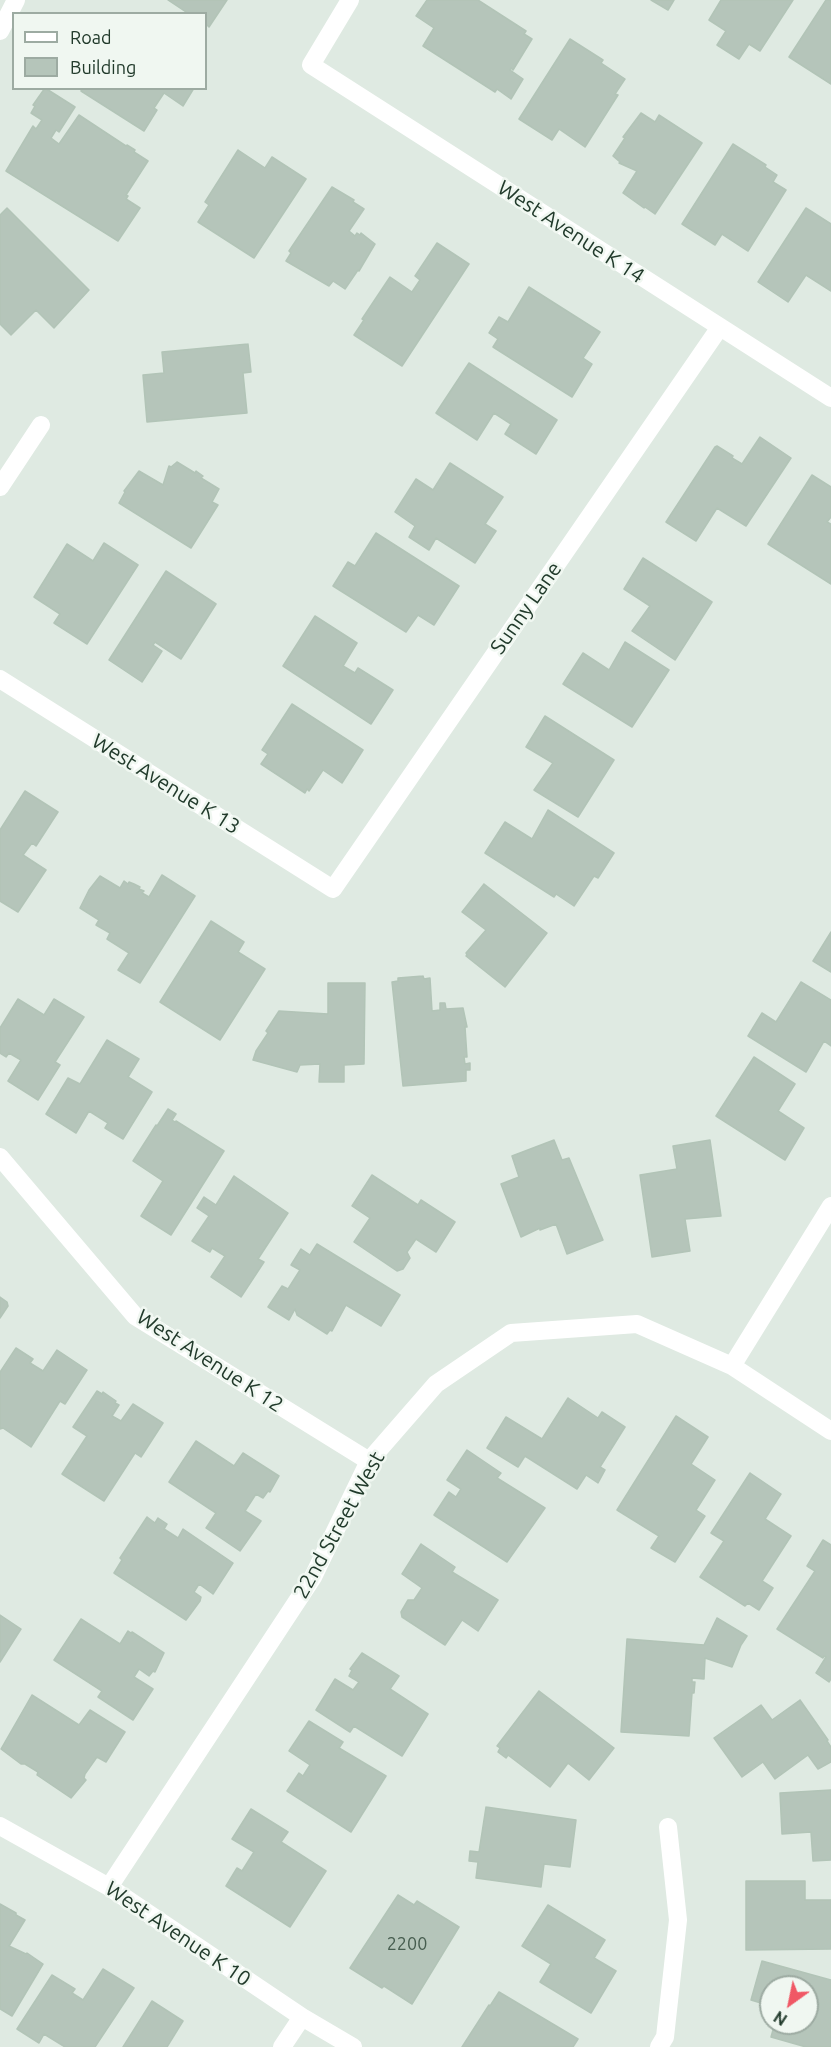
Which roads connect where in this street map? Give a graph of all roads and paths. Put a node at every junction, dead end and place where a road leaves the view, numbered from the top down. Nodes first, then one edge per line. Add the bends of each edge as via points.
1 (16, 0) edge
2 (350, 0) edge
3 (0, 31) edge
4 (720, 327) junction
5 (831, 398) edge
6 (41, 425) dead end
7 (0, 487) edge
8 (0, 678) edge
9 (333, 889) joint
10 (0, 1157) edge
11 (831, 1206) edge
12 (732, 1366) junction
13 (831, 1431) edge
14 (369, 1461) junction
15 (0, 1826) edge
16 (668, 1827) dead end
17 (109, 1887) junction
18 (302, 2017) junction
19 (282, 2047) edge
20 (353, 2047) edge
21 (659, 2047) edge

1 - 3 street
2 - 4 street, West Avenue K 14 via 311,65
4 - 5 street, West Avenue K 14
4 - 9 street, Sunny Lane
6 - 7 street
8 - 9 street, West Avenue K 13
10 - 14 street, West Avenue K 12 via 135,1316
11 - 12 street
12 - 13 street
12 - 14 street, 22nd Street West via 637,1324 511,1333 435,1384
14 - 17 street, 22nd Street West via 313,1577
15 - 17 street, West Avenue K 10
16 - 21 street via 678,1920 665,2037
17 - 18 street, West Avenue K 10
18 - 19 street
18 - 20 street, West Avenue K 10

